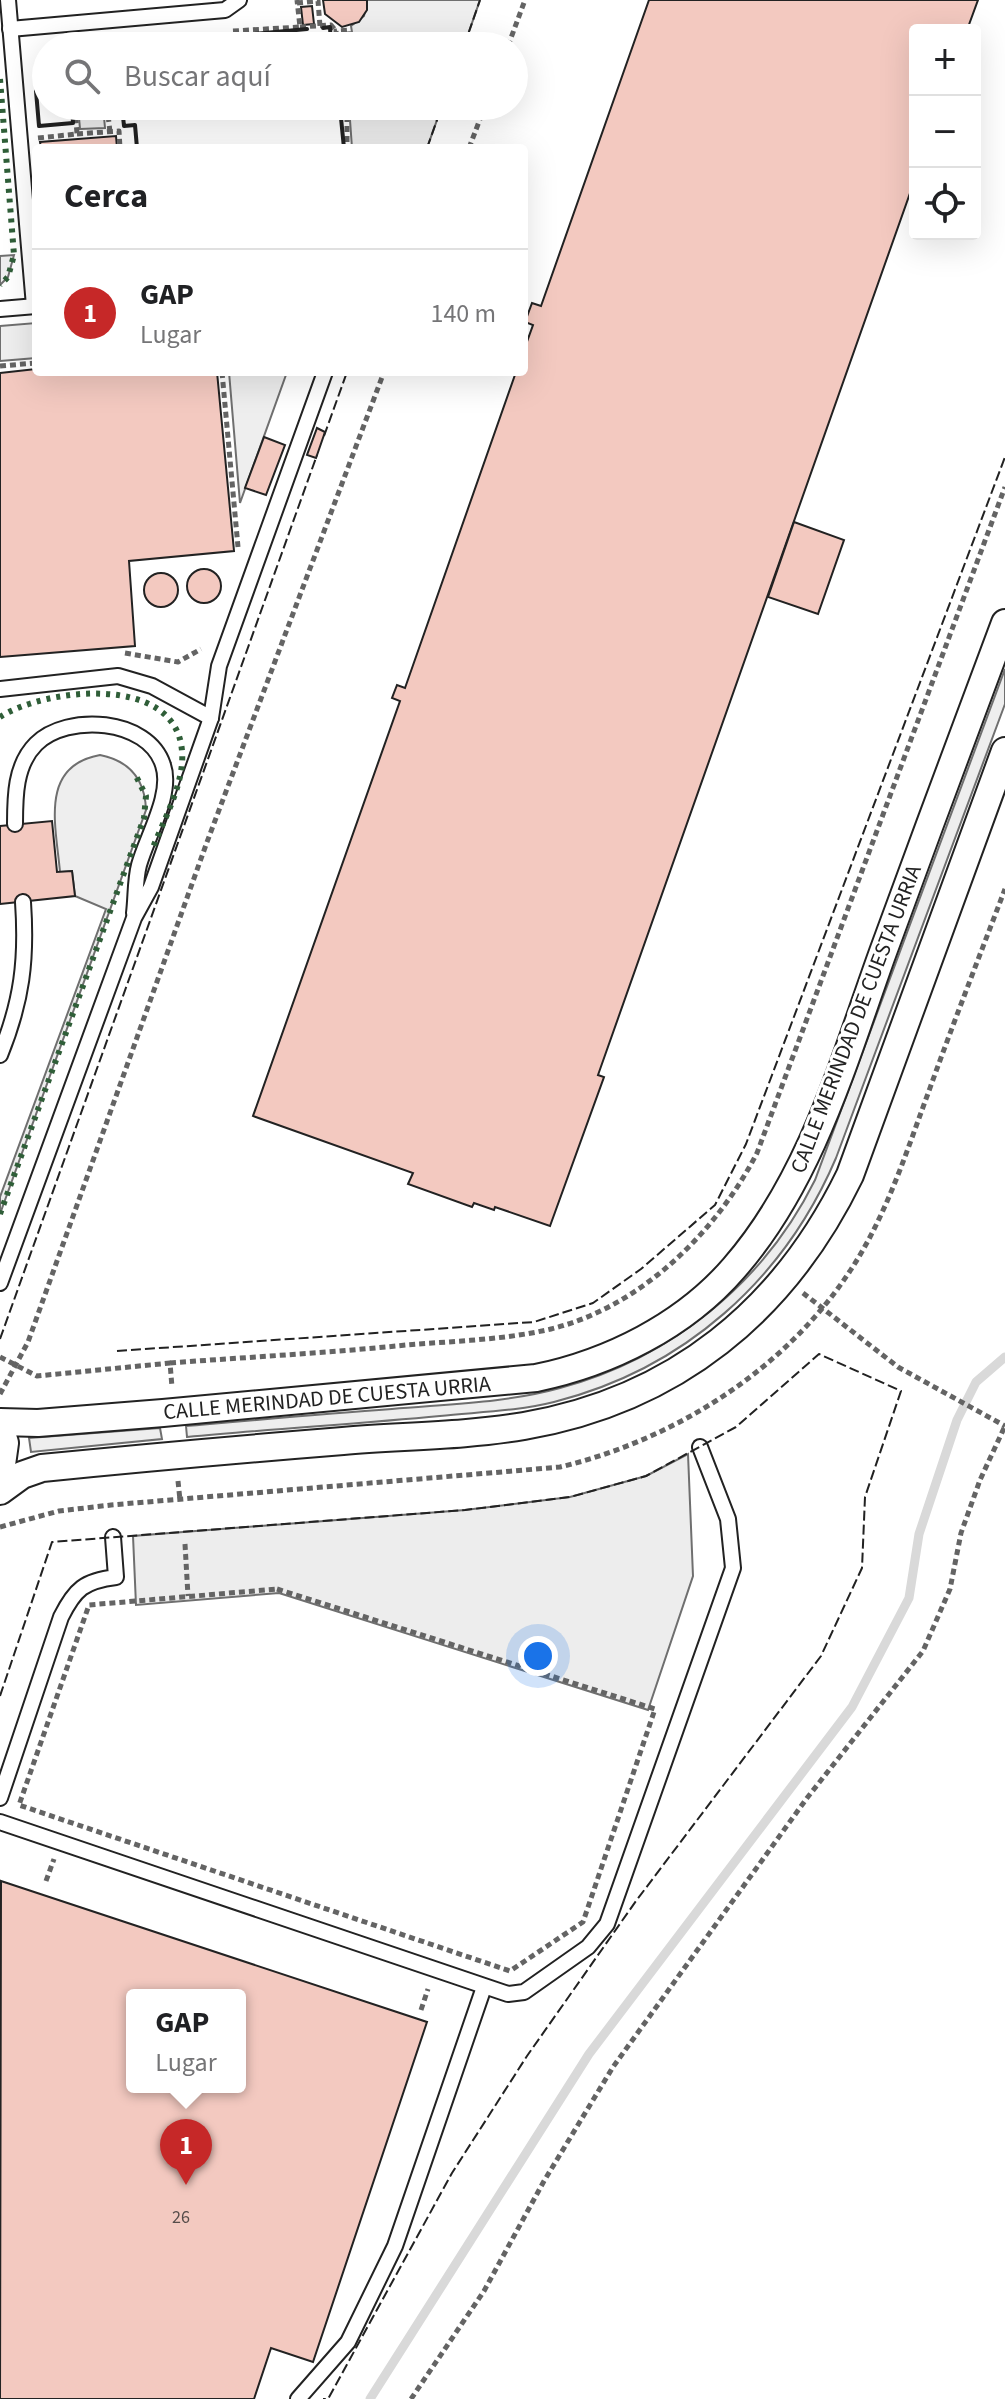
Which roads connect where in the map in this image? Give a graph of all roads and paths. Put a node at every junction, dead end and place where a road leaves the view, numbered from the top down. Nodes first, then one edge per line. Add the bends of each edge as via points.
1 (8, 0) edge
2 (239, 0) edge
3 (525, 0) edge
4 (297, 3) dead end
5 (320, 26) junction
6 (300, 27) dead end
7 (10, 29) junction
8 (349, 30) dead end
9 (336, 31) joint
10 (513, 32) edge
11 (76, 120) edge
12 (109, 120) edge
13 (347, 120) edge
14 (480, 120) edge
15 (110, 132) junction
16 (77, 134) junction
17 (36, 138) dead end
18 (120, 144) edge
19 (347, 144) edge
20 (471, 144) edge
21 (32, 273) edge
22 (32, 306) edge
23 (0, 309) edge
24 (32, 363) edge
25 (0, 366) edge
26 (222, 376) edge
27 (324, 376) edge
28 (382, 376) edge
29 (1005, 487) edge
30 (239, 553) dead end
31 (1005, 623) edge
32 (209, 640) dead end
33 (121, 654) dead end
34 (0, 689) edge
35 (211, 718) junction
36 (1005, 751) edge
37 (15, 824) dead end
38 (1005, 889) edge
39 (23, 902) dead end
40 (134, 918) junction
41 (0, 1055) edge
42 (0, 1283) edge
43 (170, 1363) dead end
44 (0, 1394) edge
45 (0, 1425) edge
46 (1005, 1426) edge
47 (700, 1447) dead end
48 (0, 1479) edge
49 (0, 1491) edge
50 (180, 1500) dead end
51 (0, 1527) edge
52 (113, 1537) dead end
53 (185, 1544) dead end
54 (188, 1596) junction
55 (0, 1798) edge
56 (0, 1822) edge
57 (484, 1987) junction
58 (298, 2399) edge
59 (411, 2399) edge

1 - 7 lane
2 - 7 lane via 225,10
3 - 10 path
4 - 5 path via 318,1
5 - 6 path
5 - 9 path via 331,25
7 - 21 lane
8 - 9 path
11 - 16 path
12 - 15 path
13 - 19 path
14 - 20 path
15 - 16 path
15 - 18 path via 119,131
16 - 17 path
22 - 23 lane
24 - 25 path
26 - 30 path
27 - 35 lane via 219,666
28 - 44 path via 218,812 28,1342
29 - 43 path via 757,1153 707,1227 632,1294 552,1328
31 - 45 street, CALLE MERINDAD DE CUESTA URRIA via 797,1176 769,1225 732,1271 681,1315 586,1366 536,1378
32 - 33 path via 194,656 178,662 136,652
34 - 35 lane via 118,676 152,686
35 - 40 lane via 151,887
36 - 49 street, CALLE MERINDAD DE CUESTA URRIA via 835,1207 787,1279 699,1357 617,1401 522,1426 42,1468
37 - 40 lane via 20,771 36,743 67,727 93,725 134,733 154,748 164,766 164,789 138,869
38 - 46 path via 895,1184 866,1245 822,1309 898,1367
39 - 41 lane via 26,948 18,1010
40 - 42 lane
45 - 48 street via 5,1443
46 - 59 path via 980,1480 961,1533 950,1589 923,1651 807,1798 613,2067 484,2291
47 - 57 lane via 728,1519 733,1568 607,1924 588,1947 524,1992
50 - 51 path via 59,1511
52 - 55 lane via 116,1577 93,1579 74,1589
53 - 54 path
54 - 54 path via 277,1589 655,1709 583,1922 510,1971 19,1805 89,1605
56 - 57 lane
57 - 58 lane via 395,2246 348,2342

